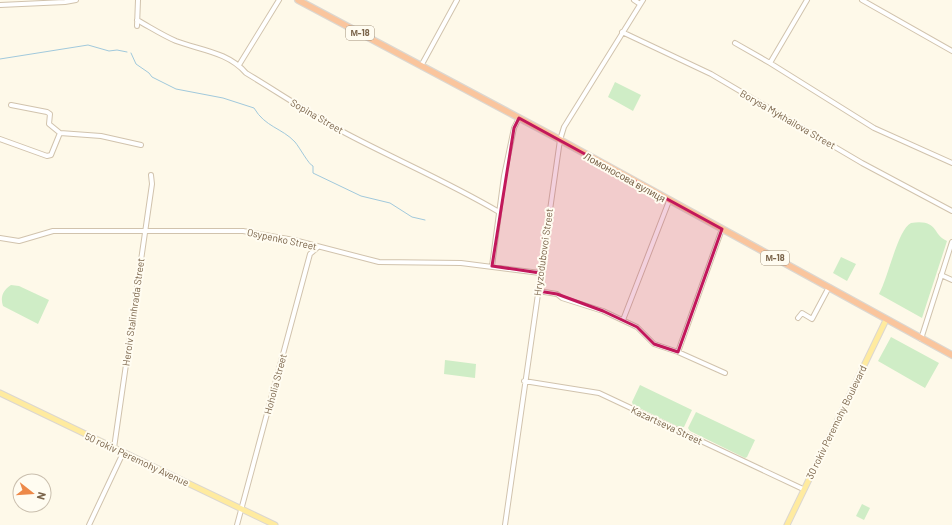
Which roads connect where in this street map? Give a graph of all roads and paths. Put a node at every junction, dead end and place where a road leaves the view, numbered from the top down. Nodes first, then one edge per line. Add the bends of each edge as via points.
1 (76, 0) edge
2 (138, 0) edge
3 (279, 0) edge
4 (298, 0) edge
5 (457, 0) edge
6 (634, 0) edge
7 (807, 0) edge
8 (862, 0) edge
9 (641, 2) edge
10 (0, 5) edge
11 (137, 20) junction
12 (137, 26) dead end
13 (622, 32) junction
14 (735, 43) dead end
15 (952, 51) edge
16 (770, 63) junction
17 (239, 65) junction
18 (422, 66) junction
19 (11, 104) dead end
20 (519, 118) junction
21 (60, 133) junction
22 (0, 139) edge
23 (560, 140) junction
24 (141, 145) dead end
25 (952, 164) edge
26 (151, 175) dead end
27 (669, 201) junction
28 (952, 211) edge
29 (499, 212) junction
30 (722, 229) junction
31 (145, 231) junction
32 (0, 238) edge
33 (952, 242) edge
34 (318, 247) junction
35 (492, 266) junction
36 (540, 273) junction
37 (941, 275) junction
38 (952, 280) edge
39 (829, 287) junction
40 (538, 291) junction
41 (798, 318) dead end
42 (623, 320) junction
43 (886, 320) junction
44 (921, 339) junction
45 (678, 352) junction
46 (952, 355) edge
47 (725, 373) dead end
48 (524, 381) junction
49 (0, 393) edge
50 (114, 448) junction
51 (123, 452) junction
52 (803, 489) junction
53 (242, 508) junction
54 (89, 525) edge
55 (237, 525) edge
56 (275, 525) edge
57 (505, 525) edge
58 (786, 525) edge

1 - 10 street
2 - 11 street
3 - 17 street
4 - 18 highway, Ломоносова вулиця / М-18
5 - 18 street
6 - 9 street
7 - 16 street
8 - 15 street
9 - 13 street, Hryzodubovoi Street
11 - 12 street
11 - 17 street, Sopina Street via 161,34 228,58
13 - 23 street, Hryzodubovoi Street via 564,127
13 - 28 street, Borysa Mykhailova Street via 711,74 862,163
14 - 16 street
16 - 25 street via 874,128
17 - 29 street, Sopina Street via 246,73 317,117 410,167 467,193
18 - 20 highway, Ломоносова вулиця / М-18
19 - 21 street via 47,112 50,114 49,124
20 - 23 highway, Ломоносова вулиця / М-18
20 - 29 street via 514,128
21 - 22 street via 51,155 47,156
21 - 24 street via 101,136
23 - 27 highway, Ломоносова вулиця / М-18
23 - 36 street, Hryzodubovoi Street
26 - 31 street, Heroiv Stalinhrada Street
27 - 30 highway, Ломоносова вулиця / М-18
27 - 42 street
29 - 35 street
30 - 39 highway, Ломоносова вулиця / М-18
30 - 45 street
31 - 32 street, Osypenko Street via 53,231 20,241
31 - 34 street, Osypenko Street via 243,231
31 - 50 street, Heroiv Stalinhrada Street
33 - 37 street
34 - 35 street, Osypenko Street via 379,262 437,262
34 - 53 street, Hoholia Street via 310,254
35 - 36 street, Osypenko Street
36 - 40 street, Hryzodubovoi Street
37 - 38 street
37 - 44 street
39 - 41 street via 812,319 802,313
39 - 43 highway, Ломоносова вулиця / М-18
40 - 42 street via 557,294
40 - 48 street, Hryzodubovoi Street
42 - 45 street via 637,327 654,344
43 - 44 highway, Ломоносова вулиця / М-18
43 - 52 main road, 30 rokiv Peremohy Boulevard
44 - 46 highway, Ломоносова вулиця / М-18
45 - 47 street
48 - 52 street, Kazartseva Street via 599,393
48 - 57 street, Hryzodubovoi Street
49 - 50 main road, 50 rokiv Peremohy Avenue
50 - 51 main road, 50 rokiv Peremohy Avenue
51 - 53 main road, 50 rokiv Peremohy Avenue
51 - 54 street
52 - 58 main road, 30 rokiv Peremohy Boulevard
53 - 55 street, Hoholia Street
53 - 56 main road, 50 rokiv Peremohy Avenue

